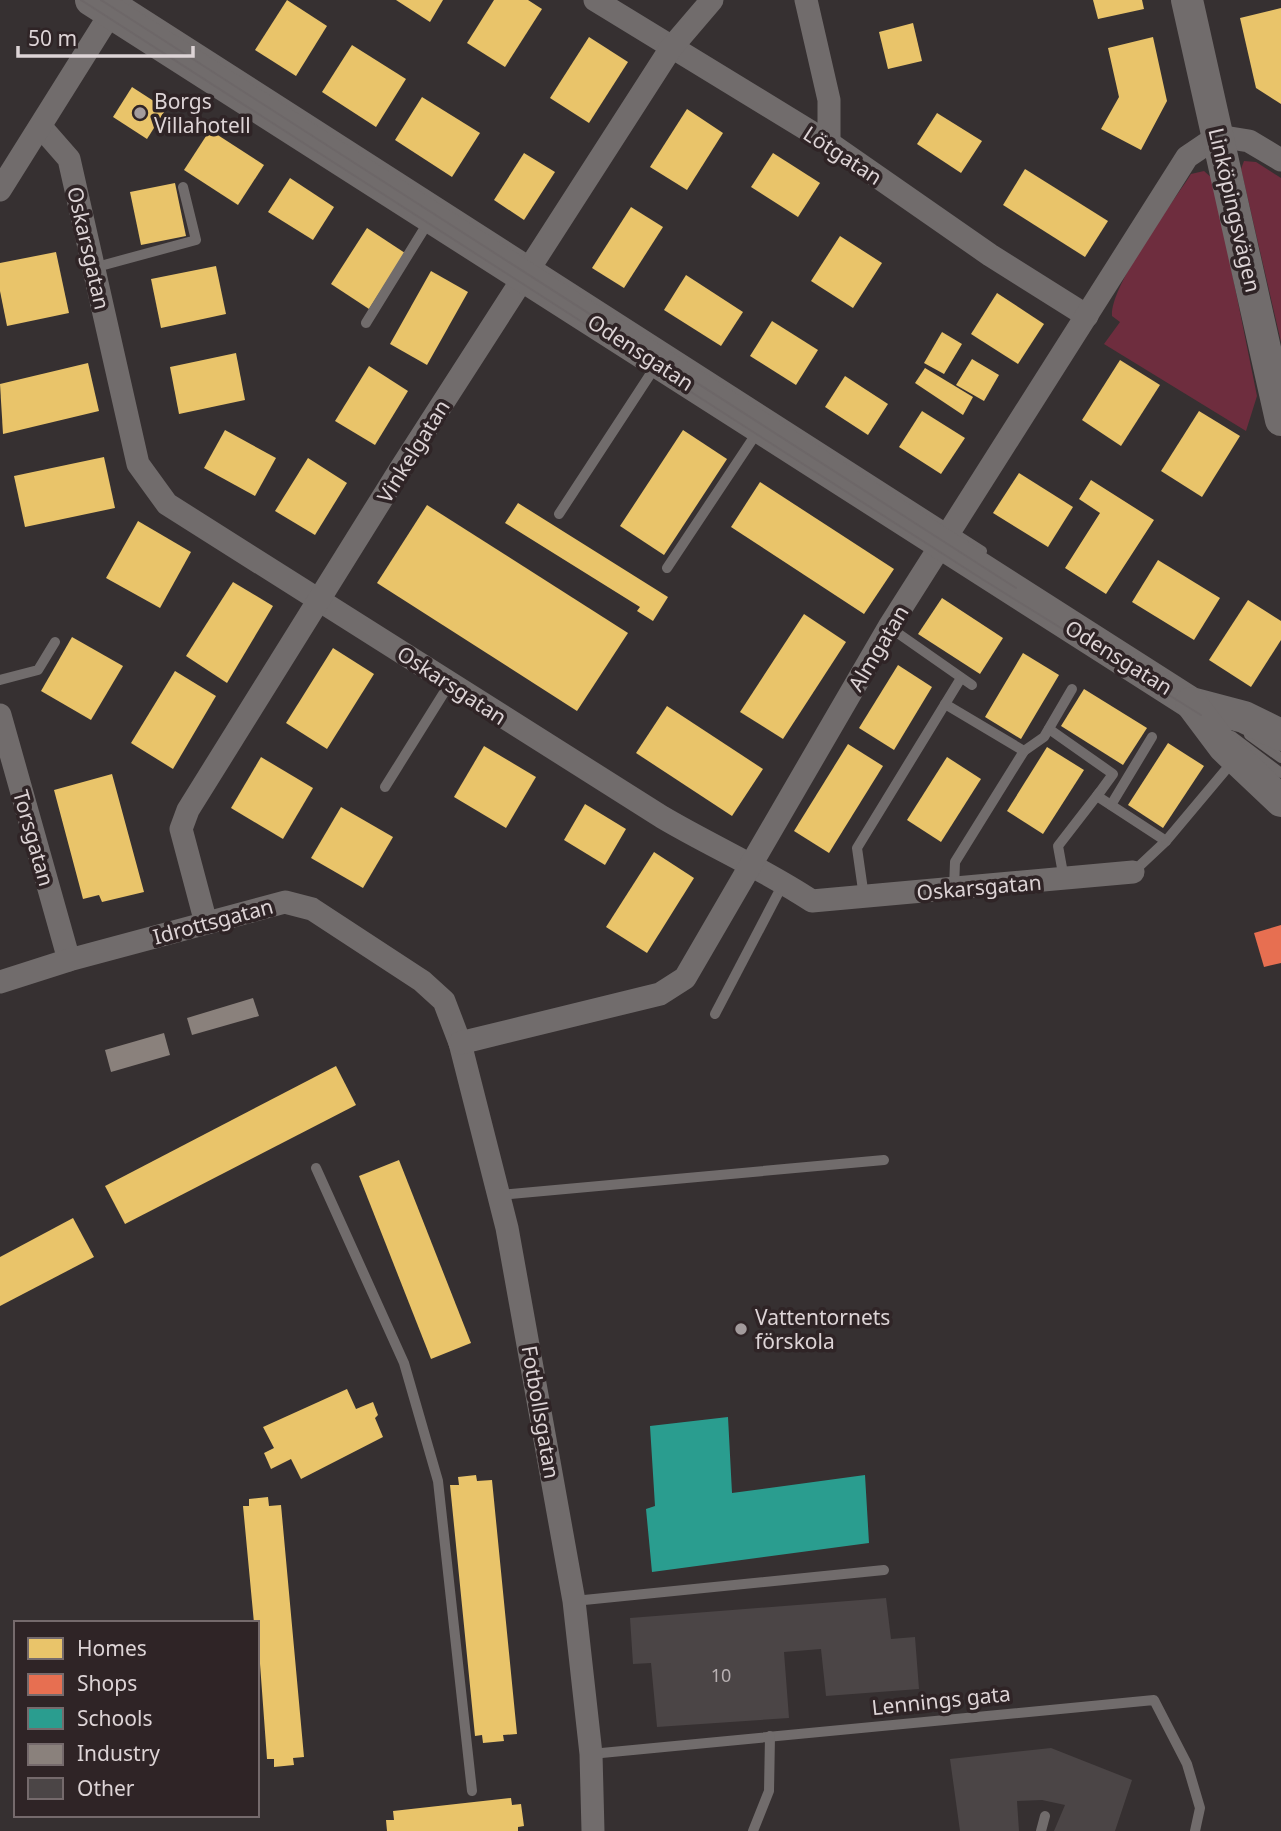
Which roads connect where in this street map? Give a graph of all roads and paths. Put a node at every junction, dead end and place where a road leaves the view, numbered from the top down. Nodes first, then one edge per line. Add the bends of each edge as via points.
1 (595, 0) edge
2 (712, 0) edge
3 (806, 0) edge
4 (1186, 0) edge
5 (111, 3) edge
6 (671, 48) junction
7 (41, 127) junction
8 (1218, 135) junction
9 (829, 143) junction
10 (1281, 160) edge
11 (183, 187) dead end
12 (0, 190) edge
13 (435, 210) junction
14 (93, 268) junction
15 (529, 270) junction
16 (1087, 316) junction
17 (366, 323) dead end
18 (658, 362) junction
19 (1280, 413) edge
20 (764, 421) junction
21 (559, 514) dead end
22 (947, 537) junction
23 (996, 561) dead end
24 (667, 568) dead end
25 (1040, 592) dead end
26 (320, 601) junction
27 (889, 627) junction
28 (55, 642) dead end
29 (961, 678) junction
30 (0, 680) edge
31 (450, 683) junction
32 (972, 685) dead end
33 (1072, 689) dead end
34 (945, 704) junction
35 (1199, 708) junction
36 (0, 715) edge
37 (1049, 729) junction
38 (1281, 735) edge
39 (1152, 737) dead end
40 (1024, 751) junction
41 (1240, 751) junction
42 (1281, 758) edge
43 (1281, 774) edge
44 (385, 787) dead end
45 (1101, 791) junction
46 (1281, 801) edge
47 (1111, 805) junction
48 (1166, 841) junction
49 (749, 865) junction
50 (1133, 872) joint
51 (1064, 879) junction
52 (784, 882) junction
53 (954, 889) junction
54 (864, 898) junction
55 (206, 923) junction
56 (69, 960) junction
57 (0, 982) edge
58 (444, 1001) joint
59 (715, 1014) dead end
60 (460, 1043) junction
61 (884, 1160) dead end
62 (316, 1168) dead end
63 (499, 1195) junction
64 (884, 1570) dead end
65 (574, 1601) junction
66 (770, 1736) junction
67 (591, 1754) junction
68 (472, 1791) dead end
69 (1045, 1816) dead end
70 (593, 1831) edge
71 (752, 1831) edge
72 (1041, 1831) edge
73 (1195, 1831) edge

1 - 6 street, Lötgatan
2 - 6 street, Vinkelgatan
3 - 9 street via 829,100
4 - 8 street, Linköpingsvägen
5 - 7 street
5 - 13 street, Odensgatan
6 - 9 street, Lötgatan
6 - 15 street, Vinkelgatan
7 - 12 street
7 - 14 street, Oskarsgatan via 69,159
8 - 10 street via 1249,141
8 - 16 street, Almgatan via 1187,157
8 - 19 street, Linköpingsvägen
9 - 16 street, Lötgatan
11 - 14 lane via 196,240
13 - 15 street, Odensgatan
13 - 17 lane
14 - 26 street, Oskarsgatan via 138,464 167,504
15 - 18 street, Odensgatan
15 - 20 lane
15 - 26 street, Vinkelgatan
16 - 22 street, Almgatan
18 - 20 street, Odensgatan
18 - 21 lane
20 - 22 street, Odensgatan
20 - 24 lane
22 - 23 lane
22 - 27 street, Almgatan
22 - 35 street, Odensgatan
25 - 35 lane
26 - 31 street, Oskarsgatan
26 - 55 street, Vinkelgatan via 220,756 181,829
27 - 29 lane
27 - 49 street, Almgatan
28 - 30 lane via 38,670
29 - 32 lane
29 - 34 lane
31 - 44 lane
31 - 49 street, Oskarsgatan via 662,817
33 - 37 lane
34 - 40 lane
34 - 54 lane via 857,848
35 - 38 street, Odensgatan via 1244,717
35 - 41 street, Odensgatan via 1224,747
35 - 42 lane
36 - 56 street, Torsgatan
37 - 40 lane
37 - 45 lane via 1113,774
39 - 47 lane
40 - 53 lane via 954,862
41 - 43 lane
41 - 46 street, Odensgatan
41 - 48 lane
45 - 47 lane via 1097,796
45 - 51 lane via 1058,846
47 - 48 lane
48 - 50 lane
49 - 52 street, Oskarsgatan
49 - 60 street, Almgatan via 693,968 675,986 621,1005
50 - 51 street, Oskarsgatan
51 - 53 street, Oskarsgatan
52 - 54 street, Oskarsgatan via 812,901
52 - 59 lane
53 - 54 street, Oskarsgatan
55 - 56 street, Idrottsgatan
55 - 58 street, Idrottsgatan via 285,902 297,903 411,974
56 - 57 street, Idrottsgatan
58 - 60 street, Fotbollsgatan
60 - 63 street, Fotbollsgatan
61 - 63 lane
62 - 68 lane via 404,1363 438,1480
63 - 65 street, Fotbollsgatan
64 - 65 lane
65 - 67 street, Fotbollsgatan
66 - 67 lane, Lennings gata
66 - 71 lane via 769,1791
66 - 73 lane, Lennings gata via 1154,1700 1187,1764 1200,1808
67 - 70 street, Fotbollsgatan
69 - 72 lane

